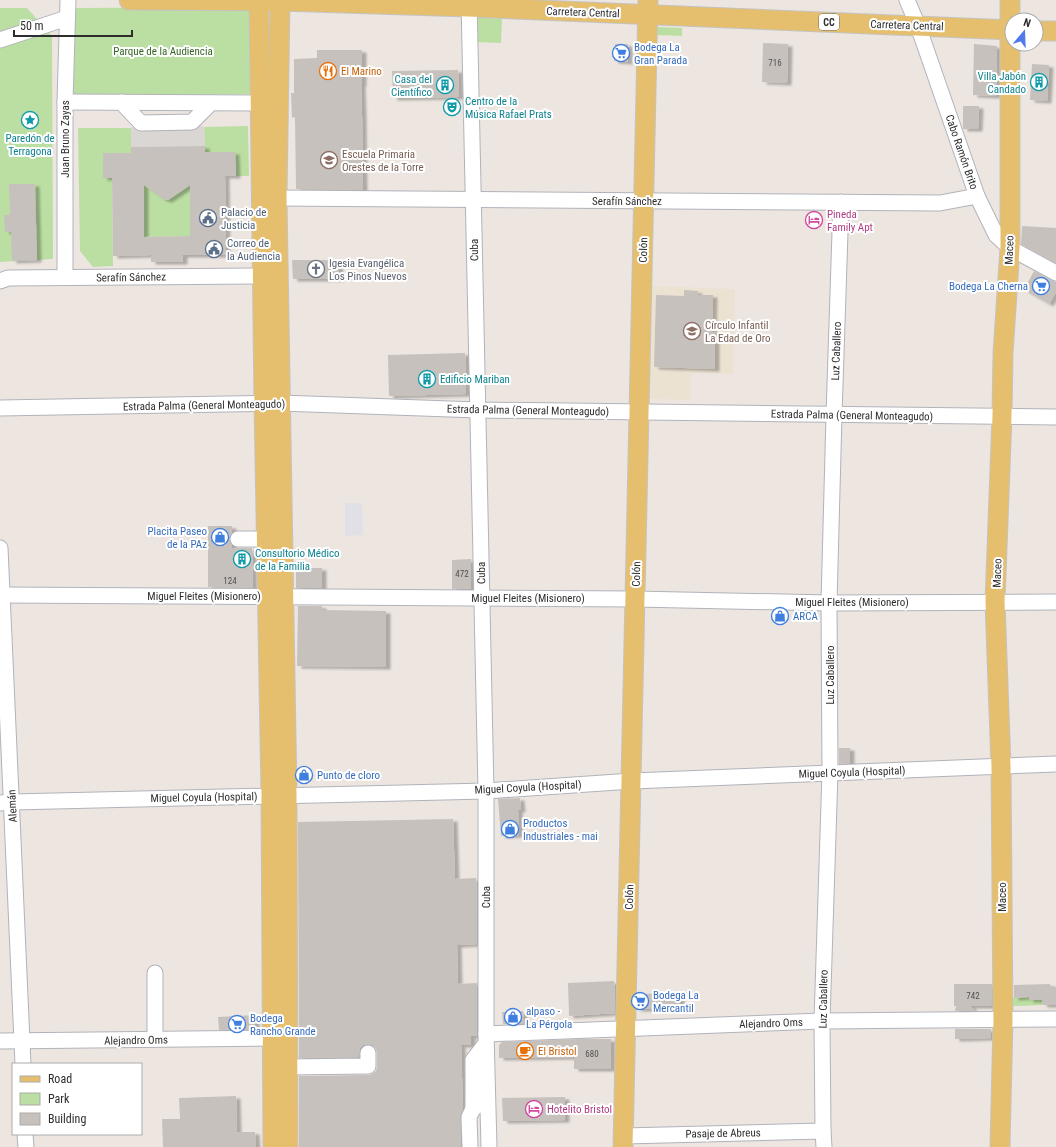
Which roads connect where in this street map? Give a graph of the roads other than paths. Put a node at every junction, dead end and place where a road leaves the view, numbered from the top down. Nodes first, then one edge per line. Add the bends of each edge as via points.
1 (68, 0) edge
2 (130, 0) edge
3 (907, 0) edge
4 (1010, 0) edge
5 (259, 1) edge
6 (280, 1) edge
7 (469, 4) edge
8 (648, 7) edge
9 (1010, 12) edge
10 (67, 18) junction
11 (918, 26) junction
12 (1004, 30) edge
13 (1044, 31) edge
14 (1056, 32) edge
15 (0, 40) edge
16 (1011, 52) edge
17 (65, 102) junction
18 (121, 102) junction
19 (212, 103) junction
20 (259, 103) junction
21 (977, 196) junction
22 (277, 198) junction
23 (473, 200) junction
24 (644, 201) junction
25 (841, 202) junction
26 (1010, 248) junction
27 (1056, 273) edge
28 (262, 276) junction
29 (0, 277) edge
30 (65, 278) junction
31 (0, 281) edge
32 (272, 403) junction
33 (0, 408) edge
34 (478, 410) junction
35 (639, 412) junction
36 (834, 415) junction
37 (1002, 416) junction
38 (1056, 417) edge
39 (238, 539) dead end
40 (266, 539) junction
41 (0, 548) edge
42 (1, 595) edge
43 (275, 597) junction
44 (482, 598) junction
45 (635, 599) junction
46 (996, 602) junction
47 (1056, 602) edge
48 (829, 603) junction
49 (1056, 764) edge
50 (1001, 766) junction
51 (830, 772) junction
52 (632, 781) junction
53 (486, 790) junction
54 (279, 795) junction
55 (6, 802) edge
56 (155, 973) dead end
57 (1056, 1019) edge
58 (1003, 1020) junction
59 (822, 1021) junction
60 (626, 1028) junction
61 (272, 1038) junction
62 (486, 1038) junction
63 (155, 1040) junction
64 (0, 1041) edge
65 (22, 1041) junction
66 (368, 1053) dead end
67 (23, 1063) edge
68 (288, 1067) junction
69 (487, 1097) junction
70 (473, 1109) junction
71 (823, 1131) junction
72 (25, 1135) edge
73 (624, 1141) edge
74 (26, 1147) edge
75 (273, 1147) edge
76 (288, 1147) edge
77 (470, 1147) edge
78 (489, 1147) edge
79 (824, 1147) edge
80 (1000, 1147) edge

1 - 10 street, Juan Bruno Zayas
2 - 5 main road, Carretera Central / CC
3 - 11 street, Cabo Ramón Brito
4 - 9 main road, Maceo
5 - 6 main road, Carretera Central / CC
5 - 20 main road
6 - 7 main road, Carretera Central / CC
6 - 22 main road
7 - 8 main road, Carretera Central / CC
7 - 23 street, Cuba
8 - 11 main road, Carretera Central / CC
8 - 24 main road, Colón
10 - 15 street
10 - 17 street, Juan Bruno Zayas
11 - 12 main road, Carretera Central / CC
11 - 21 street, Cabo Ramón Brito
13 - 14 main road
16 - 26 main road, Maceo
17 - 18 street
17 - 30 street, Juan Bruno Zayas
18 - 19 street
18 - 19 street via 142,123 192,122
19 - 20 street
20 - 28 main road
21 - 25 street, Serafín Sánchez via 940,203
21 - 26 street, Cabo Ramón Brito via 996,235
22 - 23 street, Serafín Sánchez
22 - 32 main road
23 - 24 street, Serafín Sánchez
23 - 34 street, Cuba
24 - 25 street, Serafín Sánchez
24 - 35 main road, Colón
25 - 36 street, Luz Caballero
26 - 27 street, Cabo Ramón Brito
26 - 37 main road, Maceo
28 - 30 street, Serafín Sánchez
28 - 32 main road
29 - 31 street
30 - 31 street, Serafín Sánchez via 8,278
32 - 33 street, Estrada Palma (General Monteagudo)
32 - 34 street, Estrada Palma (General Monteagudo)
32 - 40 main road
32 - 43 main road
34 - 35 street, Estrada Palma (General Monteagudo)
34 - 44 street, Cuba
35 - 36 street, Estrada Palma (General Monteagudo)
35 - 45 main road, Colón
36 - 37 street, Estrada Palma (General Monteagudo)
36 - 48 street, Luz Caballero
37 - 38 street, Estrada Palma (General Monteagudo)
37 - 46 main road, Maceo
39 - 40 street
40 - 43 main road
41 - 42 street, Alemán
42 - 43 street, Miguel Fleites (Misionero)
42 - 55 street, Alemán
43 - 44 street, Miguel Fleites (Misionero)
43 - 54 main road
44 - 45 street, Miguel Fleites (Misionero)
44 - 53 street, Cuba
45 - 48 street, Miguel Fleites (Misionero)
45 - 52 main road, Colón
46 - 47 street, Miguel Fleites (Misionero)
46 - 48 street, Miguel Fleites (Misionero)
46 - 50 main road, Maceo
48 - 51 street, Luz Caballero
49 - 50 street, Miguel Coyula (Hospital)
50 - 51 street, Miguel Coyula (Hospital)
50 - 58 main road, Maceo
51 - 52 street, Miguel Coyula (Hospital)
51 - 59 street, Luz Caballero
52 - 53 street, Miguel Coyula (Hospital)
52 - 60 main road, Colón
53 - 54 street, Miguel Coyula (Hospital)
53 - 62 street, Cuba
54 - 55 street, Miguel Coyula (Hospital)
54 - 61 main road
54 - 68 main road
55 - 65 street, Alemán
56 - 63 street
57 - 58 street, Alejandro Oms
58 - 59 street, Alejandro Oms
58 - 80 main road, Maceo
59 - 60 street, Alejandro Oms
59 - 71 street, Luz Caballero
60 - 62 street, Alejandro Oms
60 - 73 main road, Colón
61 - 63 street, Alejandro Oms
61 - 75 main road
62 - 69 street, Cuba
62 - 70 street via 473,1060
63 - 65 street, Alejandro Oms
64 - 65 street, Alejandro Oms
65 - 67 street, Alemán
66 - 68 street via 368,1066
68 - 76 main road
69 - 70 street
69 - 78 street, Cuba
70 - 77 street via 469,1117
71 - 73 street, Pasaje de Abreus
71 - 79 street, Luz Caballero
72 - 74 street

